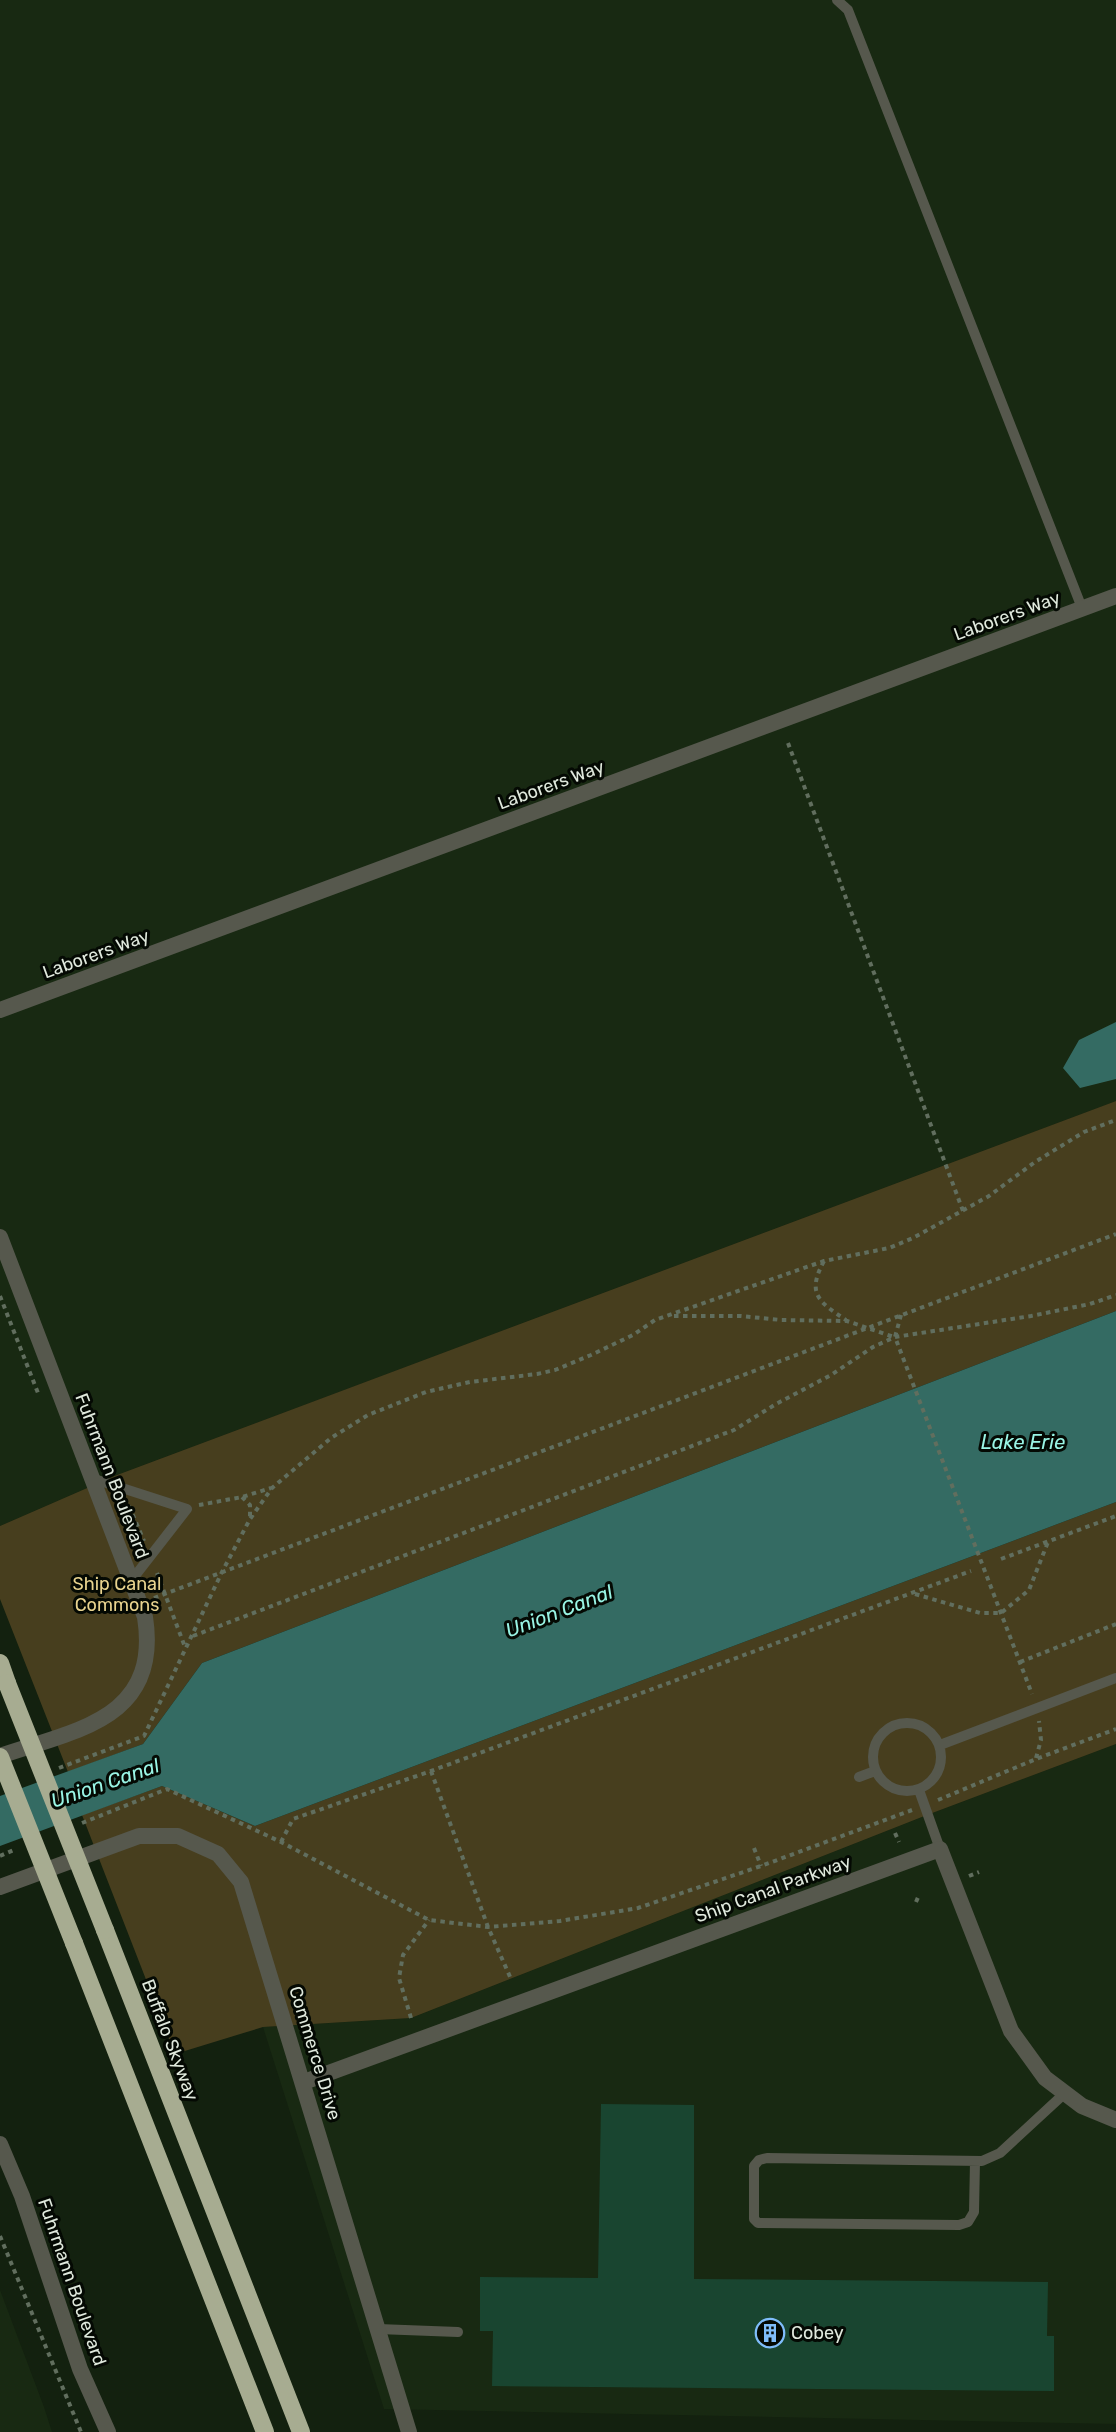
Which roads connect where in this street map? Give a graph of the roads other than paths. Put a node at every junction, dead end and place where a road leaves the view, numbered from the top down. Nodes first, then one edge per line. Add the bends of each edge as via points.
1 (837, 0) edge
2 (1116, 596) edge
3 (1082, 609) junction
4 (0, 1010) edge
5 (0, 1237) edge
6 (92, 1478) junction
7 (131, 1581) junction
8 (0, 1663) edge
9 (1116, 1678) edge
10 (940, 1745) junction
11 (0, 1757) edge
12 (875, 1771) junction
13 (859, 1777) dead end
14 (919, 1790) junction
15 (940, 1849) junction
16 (0, 1887) edge
17 (304, 2082) junction
18 (1065, 2093) junction
19 (1116, 2120) edge
20 (1, 2148) edge
21 (975, 2161) junction
22 (378, 2329) junction
23 (458, 2332) dead end
24 (108, 2432) edge
25 (266, 2432) edge
26 (301, 2432) edge
27 (409, 2432) edge

1 - 3 lane via 848,10
2 - 3 street, Laborers Way
3 - 4 street, Laborers Way
5 - 6 street, Fuhrmann Boulevard
6 - 7 street, Fuhrmann Boulevard
6 - 7 lane via 187,1509
7 - 11 street, Fuhrmann Boulevard via 145,1617 148,1650 144,1668 124,1704 104,1719
8 - 26 highway, Buffalo Skyway, bridge
9 - 10 lane
10 - 12 lane via 926,1728 916,1724 895,1725 885,1731 874,1749
10 - 14 lane via 941,1767 929,1785
11 - 25 highway, bridge
12 - 13 lane
12 - 14 lane via 898,1791
14 - 15 lane
15 - 17 street, Ship Canal Parkway
15 - 18 street via 1011,2031 1045,2078
16 - 17 street, Commerce Drive via 139,1836 178,1836 218,1854 242,1882
17 - 22 street, Commerce Drive
18 - 19 street via 1082,2106
18 - 21 lane via 1000,2153
20 - 24 street, Fuhrmann Boulevard via 22,2196 80,2369
21 - 21 lane via 766,2158 754,2166 754,2219 758,2223 959,2225 969,2222 974,2212
22 - 23 lane
22 - 27 street, Commerce Drive

